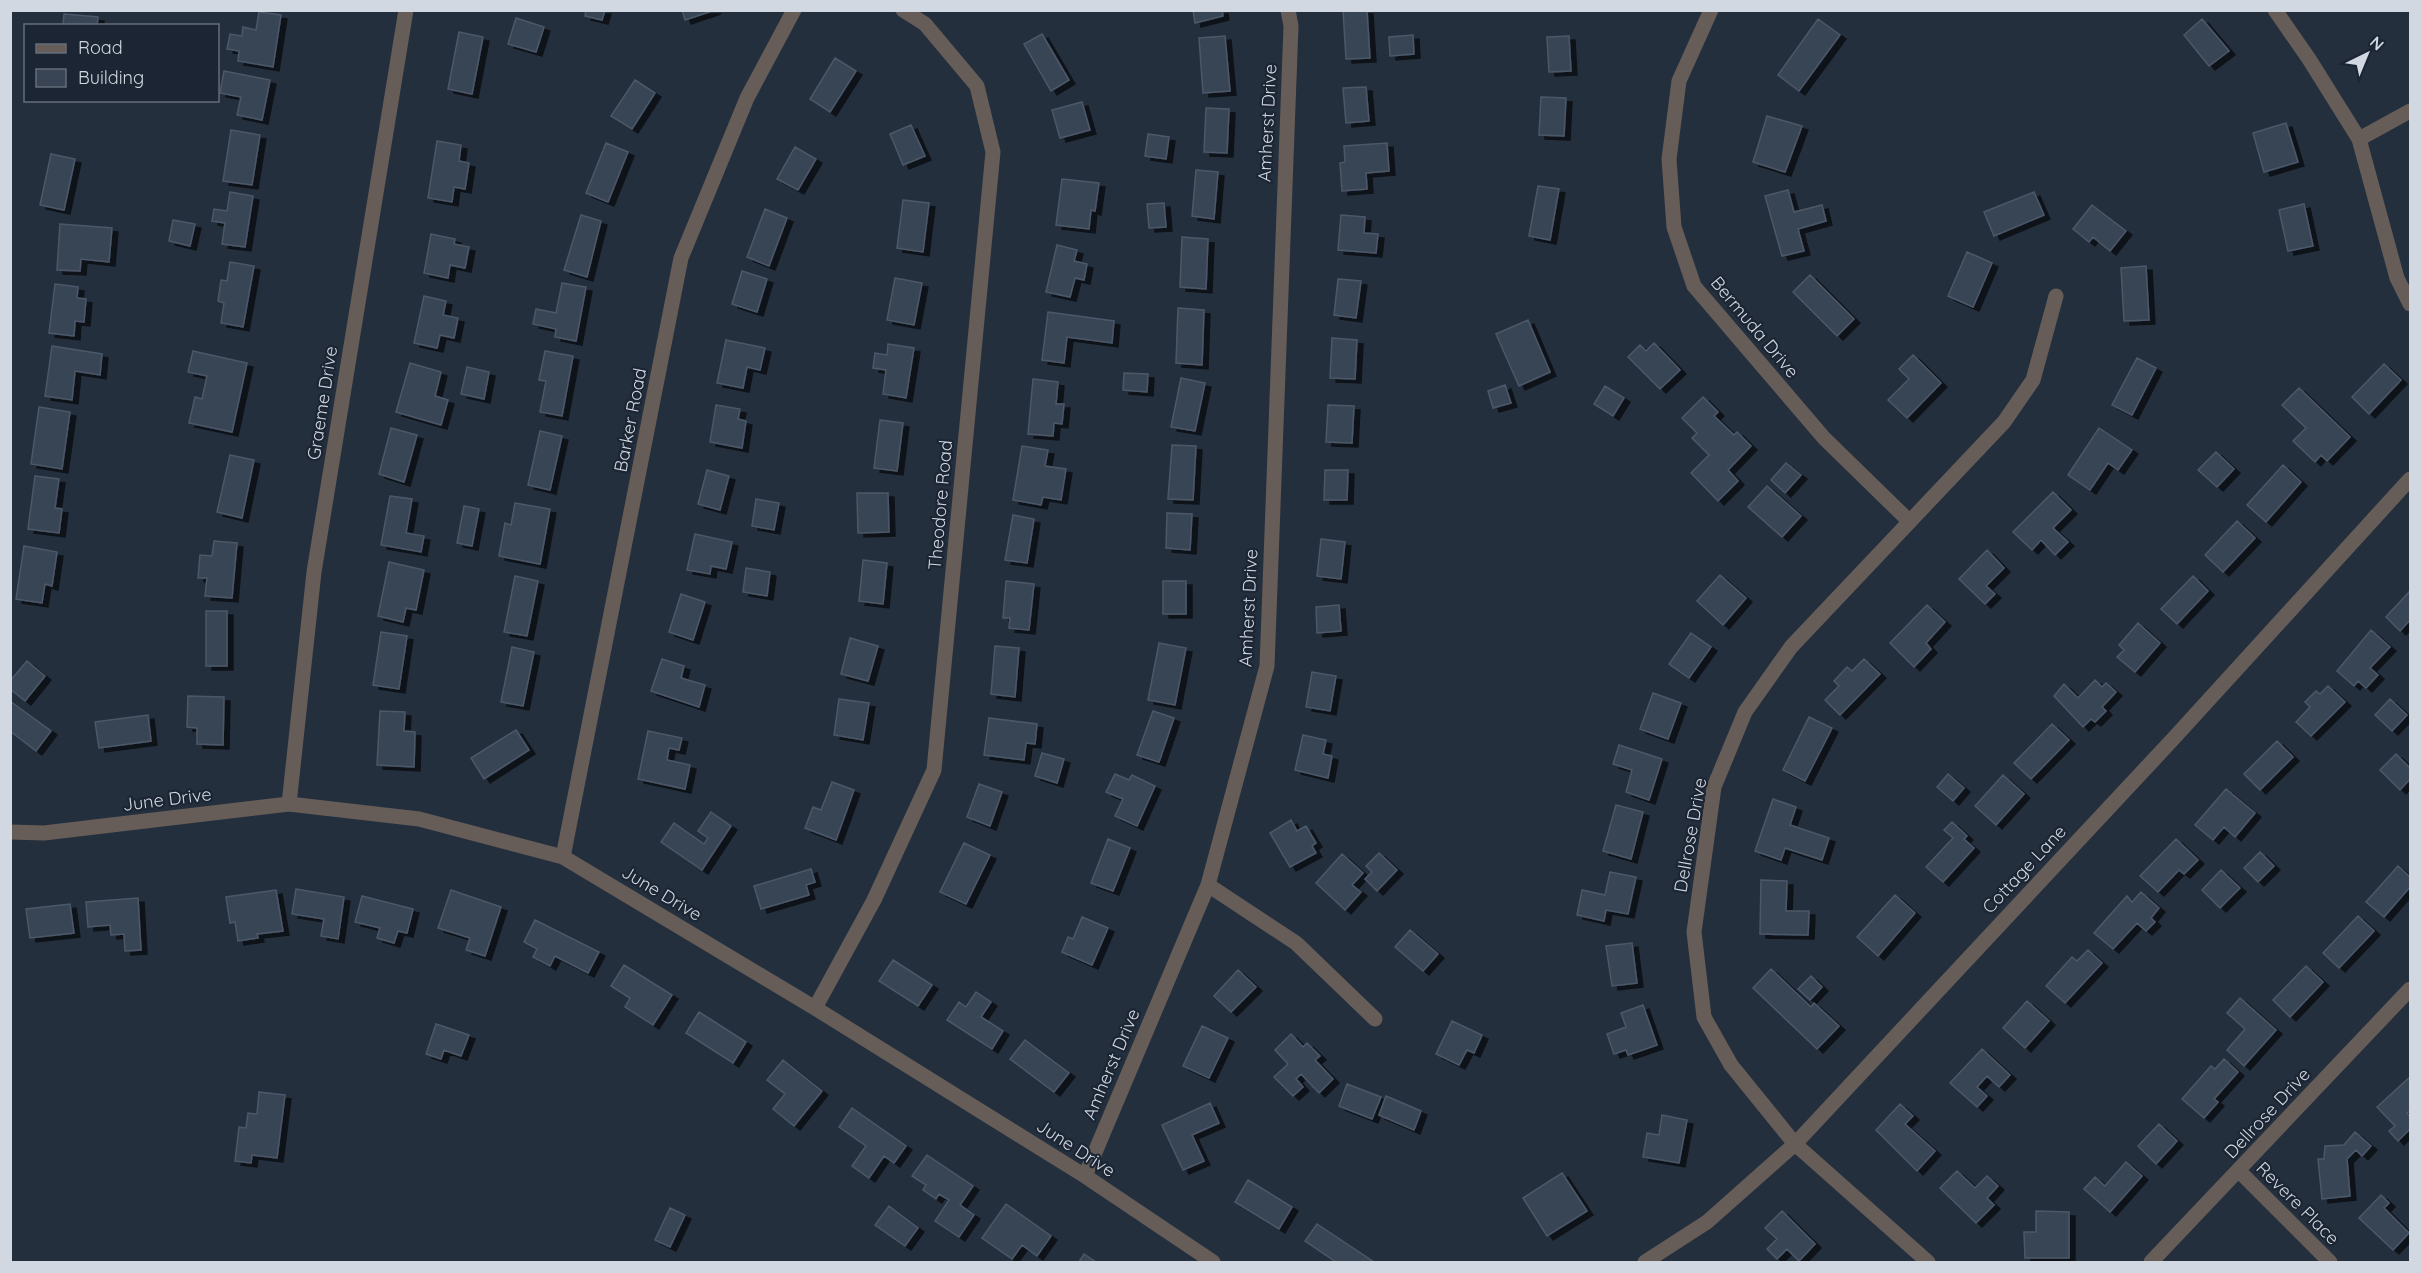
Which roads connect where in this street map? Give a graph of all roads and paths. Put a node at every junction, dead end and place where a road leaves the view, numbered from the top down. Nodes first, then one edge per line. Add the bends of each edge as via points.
1 (406, 10) edge
2 (795, 10) edge
3 (903, 10) edge
4 (1288, 10) edge
5 (1711, 10) edge
6 (2275, 10) edge
7 (2410, 111) edge
8 (2359, 139) junction
9 (2056, 296) dead end
10 (2410, 304) edge
11 (2410, 479) edge
12 (1909, 521) junction
13 (289, 804) junction
14 (10, 832) edge
15 (563, 857) junction
16 (1208, 885) junction
17 (2410, 989) edge
18 (815, 1008) junction
19 (1375, 1019) dead end
20 (1795, 1144) junction
21 (2239, 1171) junction
22 (1085, 1176) junction
23 (1214, 1263) edge
24 (1646, 1263) edge
25 (1929, 1263) edge
26 (2151, 1263) edge
27 (2330, 1263) edge

1 - 13 street, Graeme Drive via 314,572
2 - 15 street, Barker Road via 747,98 681,258
3 - 18 street, Theodore Road via 925,24 977,86 993,152 934,771 874,900
4 - 16 street, Amherst Drive via 1291,26 1267,666
5 - 12 street, Bermuda Drive via 1679,81 1669,159 1674,227 1694,286 1824,438
6 - 8 street
7 - 8 street
8 - 10 street via 2397,278
9 - 12 street, Dellrose Drive via 2033,380 2004,422
11 - 20 street, Cottage Lane
12 - 20 street, Dellrose Drive via 1791,647 1745,712 1714,787 1694,932 1704,1017 1731,1065
13 - 14 street, June Drive via 44,833
13 - 15 street, June Drive via 419,819
15 - 18 street, June Drive
16 - 19 street via 1296,942
16 - 22 street, Amherst Drive
17 - 21 street, Dellrose Drive
18 - 22 street, June Drive
20 - 24 street, Cottage Lane via 1707,1222
20 - 25 street, Dellrose Drive
21 - 26 street, Dellrose Drive
21 - 27 street, Revere Place
22 - 23 street, June Drive

